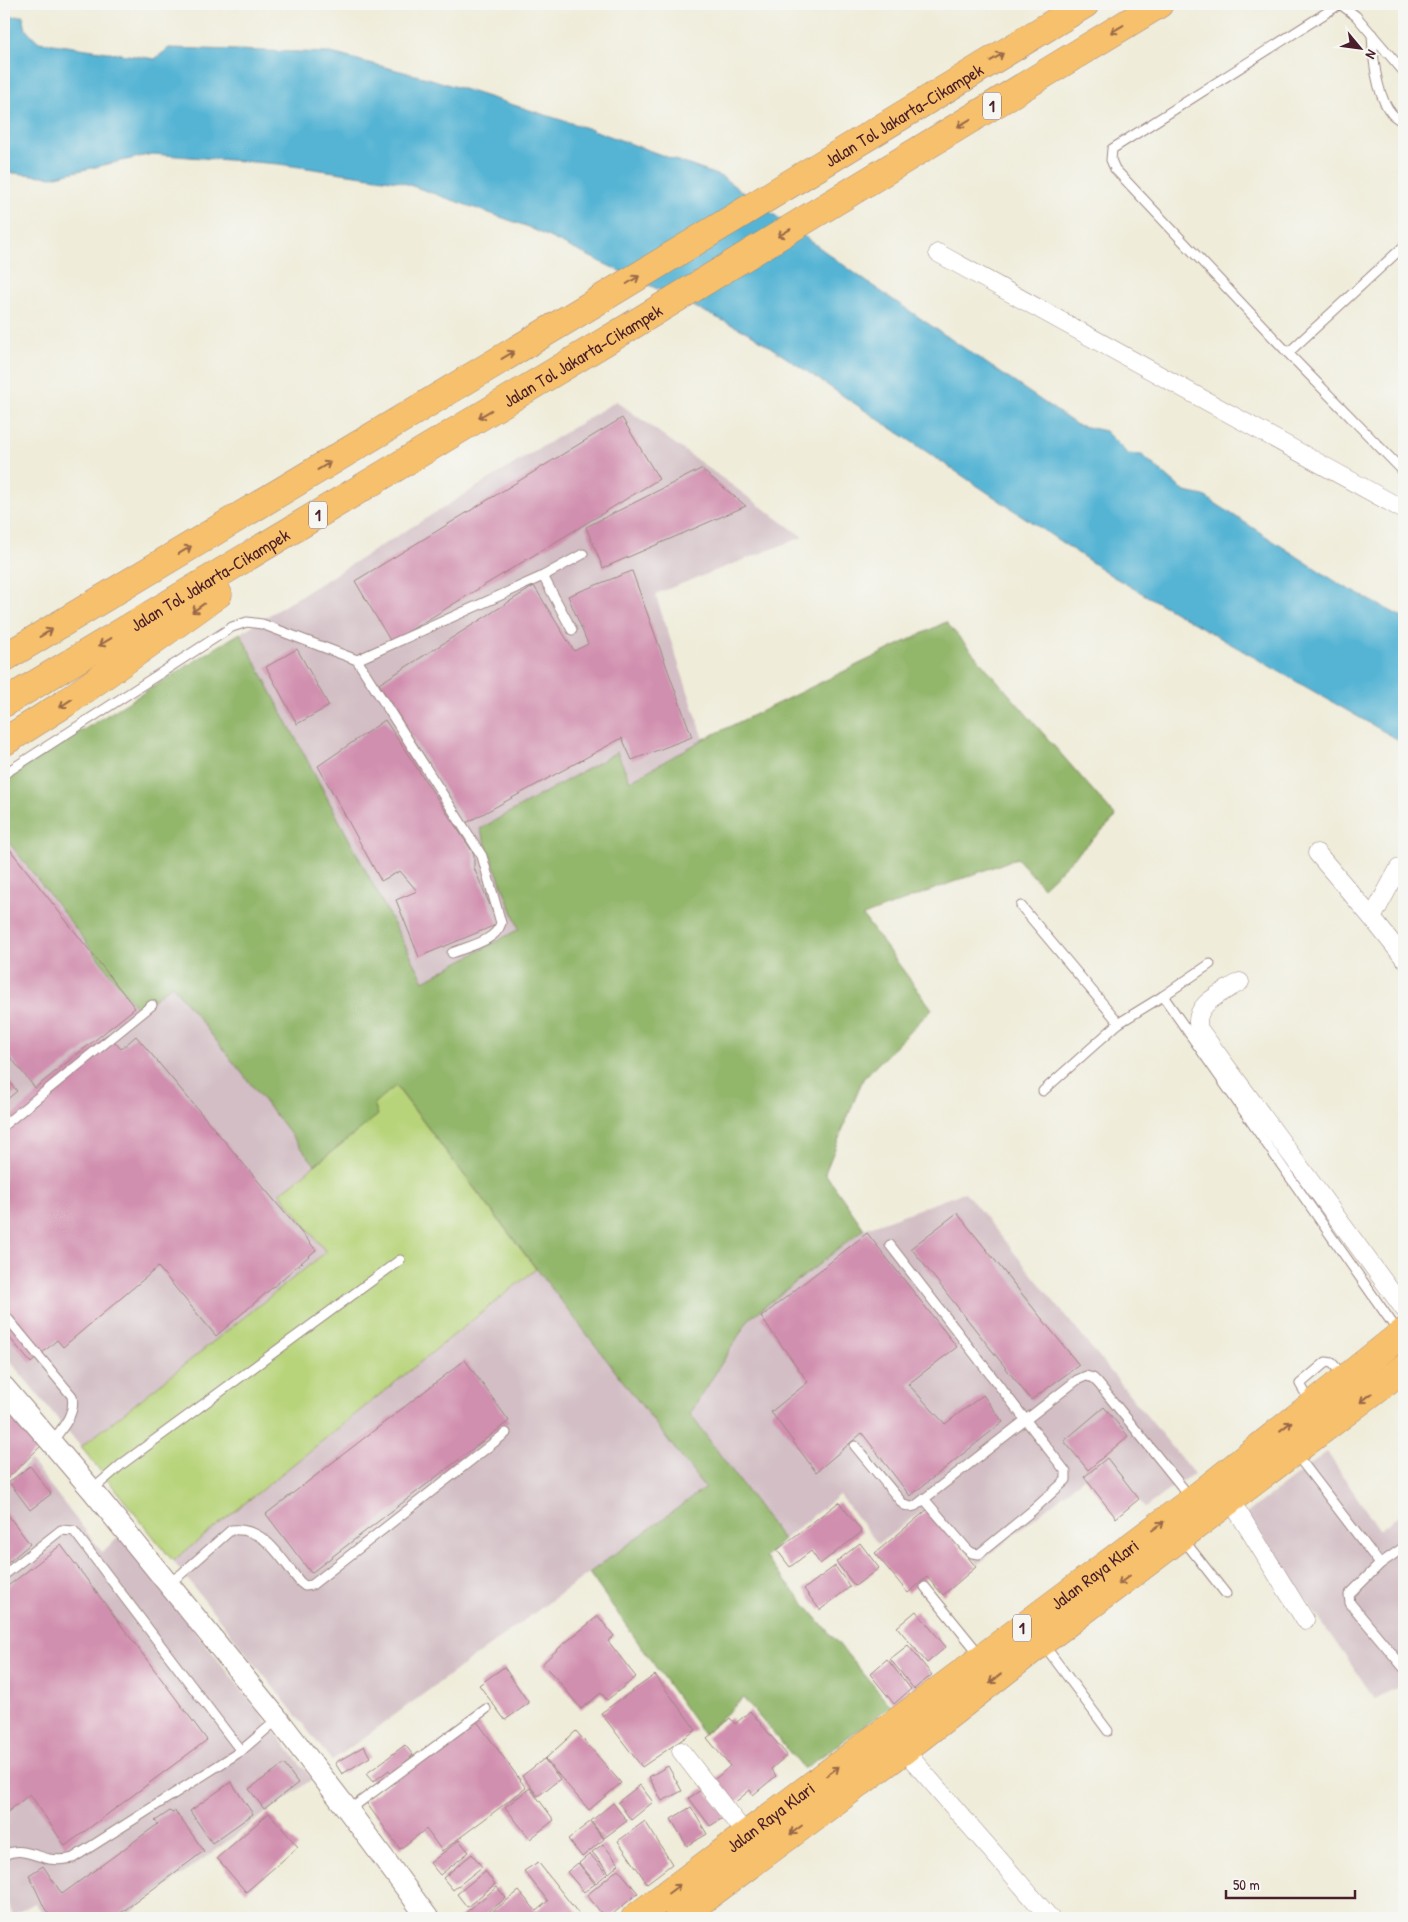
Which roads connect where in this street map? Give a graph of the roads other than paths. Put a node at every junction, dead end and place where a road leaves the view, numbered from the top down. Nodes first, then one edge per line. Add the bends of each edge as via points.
1 (1084, 4) edge
2 (1159, 4) edge
3 (1372, 34) junction
4 (1404, 72) edge
5 (1404, 123) edge
6 (1404, 246) edge
7 (938, 253) dead end
8 (1288, 353) junction
9 (1404, 472) edge
10 (379, 478) junction
11 (1404, 510) edge
12 (583, 554) dead end
13 (544, 576) junction
14 (572, 630) dead end
15 (4, 658) edge
16 (357, 660) junction
17 (4, 703) edge
18 (4, 742) edge
19 (4, 774) edge
20 (1317, 853) dead end
21 (1400, 868) dead end
22 (1022, 906) dead end
23 (1372, 918) junction
24 (452, 953) dead end
25 (1404, 958) edge
26 (1210, 964) dead end
27 (1240, 982) dead end
28 (1163, 996) junction
29 (152, 1005) dead end
30 (1119, 1023) junction
31 (1043, 1091) dead end
32 (4, 1125) edge
33 (890, 1245) dead end
34 (400, 1260) dead end
35 (4, 1314) edge
36 (1403, 1325) edge
37 (1404, 1368) edge
38 (4, 1388) edge
39 (1025, 1419) junction
40 (506, 1433) dead end
41 (52, 1442) junction
42 (855, 1446) dead end
43 (1295, 1452) junction
44 (92, 1490) junction
45 (1230, 1499) junction
46 (925, 1500) junction
47 (1193, 1500) junction
48 (1182, 1536) junction
49 (1404, 1546) edge
50 (1380, 1564) junction
51 (4, 1575) edge
52 (168, 1584) junction
53 (924, 1587) dead end
54 (1226, 1594) dead end
55 (1305, 1620) dead end
56 (1042, 1642) junction
57 (983, 1658) junction
58 (1404, 1668) edge
59 (486, 1709) dead end
60 (278, 1719) junction
61 (1108, 1731) dead end
62 (904, 1750) junction
63 (241, 1751) junction
64 (681, 1751) dead end
65 (348, 1810) junction
66 (746, 1835) junction
67 (4, 1855) edge
68 (428, 1918) edge
69 (635, 1918) edge
70 (678, 1918) edge
71 (1050, 1918) edge

15 -> 1 highway, Jalan Tol Jakarta–Cikampek / 1 via 591,306
2 -> 10 highway, Jalan Tol Jakarta–Cikampek / 1
3 - 4 lane
3 - 5 lane via 1382,99 1392,114
3 - 8 lane via 1340,4 1112,149 1111,160 1115,168
6 - 8 lane
7 - 11 street
8 - 9 lane
10 -> 17 highway, Jalan Tol Jakarta–Cikampek / 1
10 -> 18 highway via 64,704
12 - 13 lane
13 - 14 lane
13 - 16 lane
16 - 19 lane via 262,624 247,622 232,626
16 - 24 lane via 482,856 502,923 492,936
20 - 23 street
21 - 23 street
22 - 30 lane
23 - 25 street
26 - 28 lane
27 - 36 street via 1206,1002 1196,1020 1199,1029
28 - 30 lane
28 - 36 lane
29 - 32 lane
30 - 31 lane
33 - 39 lane
34 - 44 lane via 122,1464
35 - 41 lane via 72,1396 70,1416
47 -> 36 highway, Jalan Raya Klari / 1 via 1346,1379
37 -> 43 highway, Jalan Raya Klari / 1
38 - 41 street
39 - 46 lane
39 - 46 lane via 1067,1476 1033,1510 976,1554 967,1549
39 - 47 lane via 1076,1380 1086,1376 1093,1378
40 - 52 lane via 312,1585 305,1586 300,1582 264,1539 240,1529 230,1530
41 - 44 street
42 - 46 lane via 904,1504 911,1507
43 - 45 highway, Jalan Raya Klari / 1
43 - 50 lane
44 - 52 street
45 - 48 highway, Jalan Raya Klari / 1
45 - 55 street
57 -> 47 highway, Jalan Raya Klari / 1
48 - 54 lane
48 -> 56 highway, Jalan Raya Klari / 1
49 - 50 lane
50 - 58 lane via 1355,1587 1349,1595 1350,1603
51 - 63 lane via 61,1530 74,1531
52 - 60 street
53 - 57 lane
56 - 61 lane
56 -> 62 highway, Jalan Raya Klari / 1
66 -> 57 highway, Jalan Raya Klari / 1
59 - 65 lane
60 - 63 lane
60 - 65 street
62 -> 70 highway, Jalan Raya Klari / 1
62 - 71 street
63 - 67 lane via 73,1858 50,1859 22,1851
64 - 66 street
65 - 68 street
69 -> 66 highway, Jalan Raya Klari / 1

